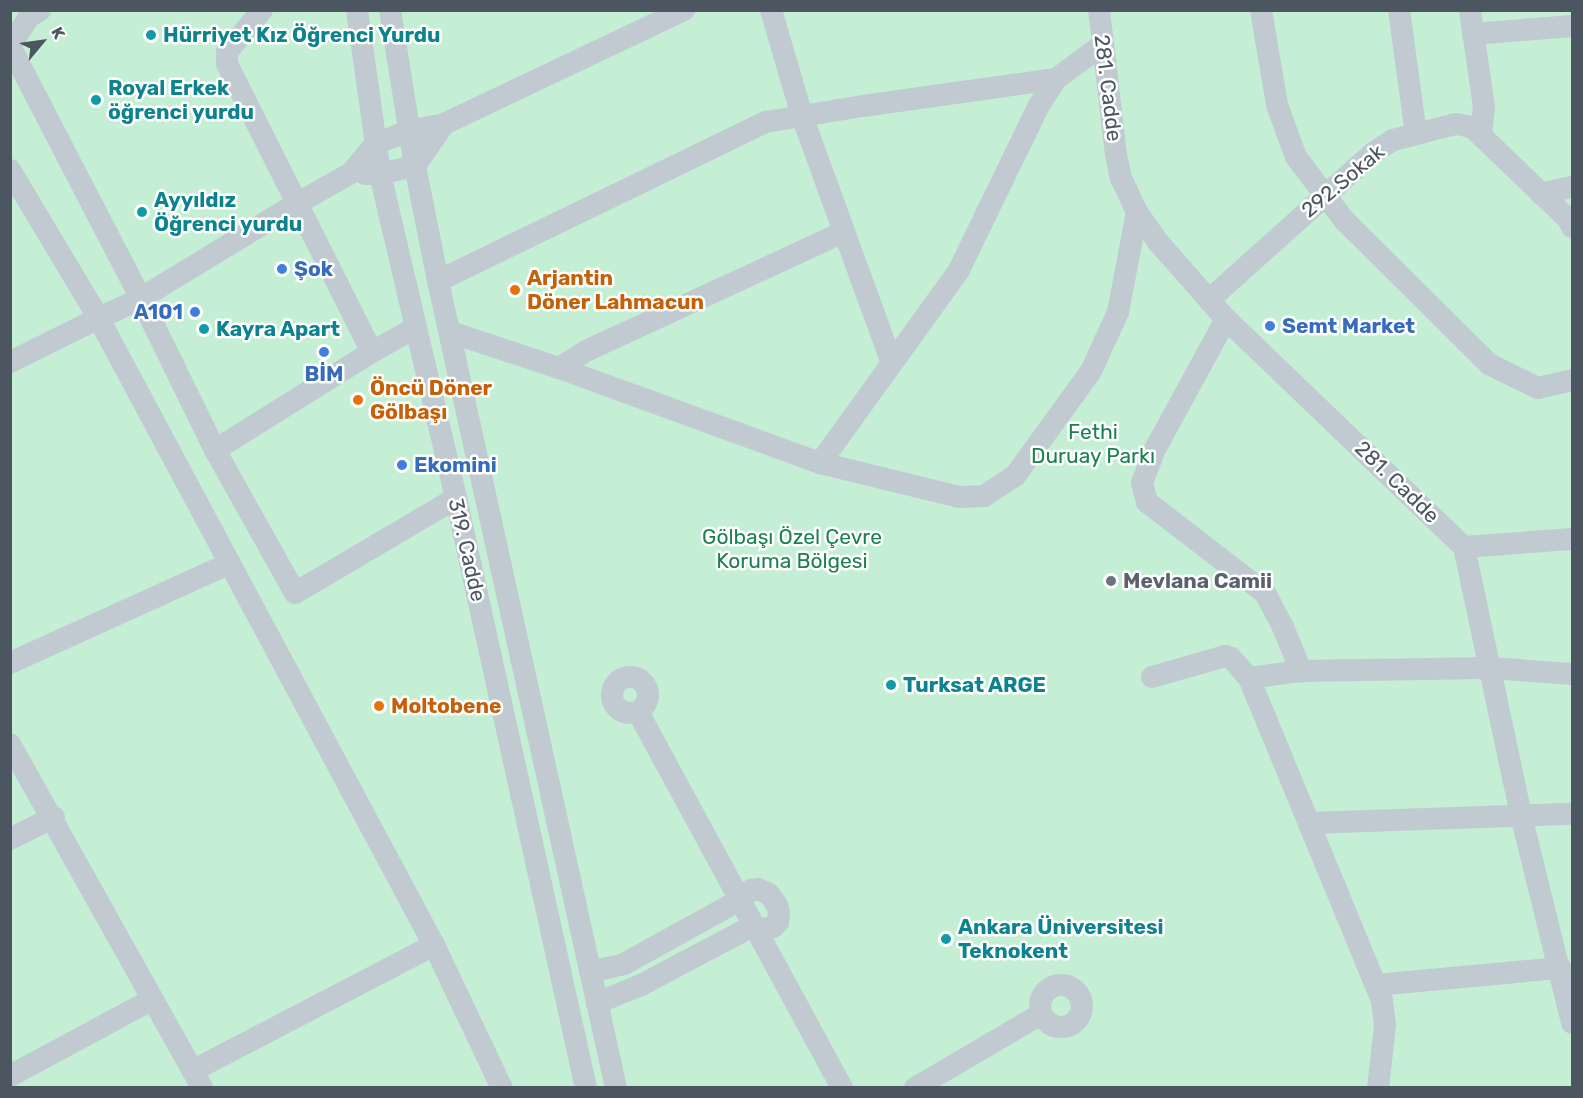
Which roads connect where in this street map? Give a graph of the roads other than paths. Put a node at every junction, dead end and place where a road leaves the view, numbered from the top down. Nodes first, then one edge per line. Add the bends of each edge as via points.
1 (40, 10) edge
2 (262, 10) edge
3 (268, 10) edge
4 (274, 10) edge
5 (357, 10) edge
6 (390, 10) edge
7 (684, 10) edge
8 (771, 10) edge
9 (1099, 10) edge
10 (1262, 10) edge
11 (1399, 10) edge
12 (1470, 10) edge
13 (1572, 26) edge
14 (1473, 34) junction
15 (1102, 45) junction
16 (10, 46) edge
17 (1056, 79) junction
18 (802, 116) junction
19 (444, 124) junction
20 (409, 131) junction
21 (1416, 134) junction
22 (1481, 135) junction
23 (375, 144) junction
24 (415, 166) junction
25 (10, 170) edge
26 (351, 173) junction
27 (380, 174) junction
28 (1572, 187) edge
29 (1325, 194) junction
30 (1541, 194) junction
31 (296, 204) junction
32 (1137, 212) junction
33 (1572, 227) edge
34 (844, 232) junction
35 (438, 281) junction
36 (140, 297) junction
37 (1209, 300) junction
38 (105, 315) junction
39 (1226, 319) junction
40 (415, 328) junction
41 (450, 333) junction
42 (372, 352) junction
43 (10, 362) edge
44 (892, 363) junction
45 (559, 368) junction
46 (1572, 380) edge
47 (214, 450) junction
48 (820, 463) junction
49 (486, 491) junction
50 (457, 505) junction
51 (1572, 539) edge
52 (1464, 547) junction
53 (228, 564) junction
54 (10, 663) edge
55 (1488, 668) junction
56 (1301, 671) junction
57 (1572, 674) edge
58 (1152, 677) dead end
59 (1249, 678) junction
60 (638, 712) dead end
61 (10, 744) edge
62 (1572, 814) edge
63 (1521, 815) junction
64 (54, 817) junction
65 (1310, 823) junction
66 (10, 839) edge
67 (740, 900) junction
68 (754, 927) junction
69 (434, 945) junction
70 (1560, 968) junction
71 (590, 972) junction
72 (1376, 985) junction
73 (151, 1000) junction
74 (597, 1004) junction
75 (1041, 1014) dead end
76 (1572, 1023) edge
77 (10, 1076) edge
78 (198, 1079) edge
79 (502, 1088) edge
80 (586, 1088) edge
81 (616, 1088) edge
82 (842, 1088) edge
83 (915, 1088) edge
84 (1378, 1088) edge

1 - 16 street via 29,17
2 - 31 street via 227,52 227,63
3 - 4 street
5 - 23 street, 319. Cadde
6 - 20 street, 319. Cadde
7 - 19 street
8 - 18 street
9 - 15 street, 281. Cadde
10 - 29 street via 1277,105 1296,157
11 - 21 street
12 - 14 street
13 - 14 street
14 - 22 street via 1484,107
15 - 17 street
15 - 32 street, 281. Cadde via 1121,178
16 - 36 street
17 - 18 street
17 - 44 street via 1038,107 959,270
18 - 34 street
18 - 35 street via 766,122
19 - 20 street
19 - 24 street
20 - 23 street
20 - 24 street, 319. Cadde
21 - 22 street, 292.Sokak via 1456,124
21 - 29 street, 292.Sokak via 1393,140
22 - 30 street, 292.Sokak
23 - 26 street
23 - 27 street, 319. Cadde
24 - 27 street
24 - 35 street, 319. Cadde
25 - 38 street
26 - 27 street
26 - 31 street
27 - 40 street, 319. Cadde
28 - 30 street
29 - 37 street, 292.Sokak
29 - 46 street via 1345,221 1489,364 1538,388
30 - 33 street, 292.Sokak
31 - 36 street
31 - 42 street
32 - 37 street, 281. Cadde
32 - 48 street via 1118,312 1091,371 1015,476 1000,488 984,496 959,496
34 - 44 street
34 - 45 street via 586,351
35 - 41 street, 319. Cadde
36 - 38 street
36 - 47 street
37 - 39 street, 281. Cadde
38 - 43 street
38 - 53 street
39 - 52 street, 281. Cadde
39 - 56 street via 1155,449 1142,483 1147,502 1265,593
40 - 42 street
40 - 50 street, 319. Cadde
41 - 45 street
41 - 49 street, 319. Cadde
42 - 47 street
44 - 48 street
45 - 48 street
47 - 50 street via 295,593
49 - 50 street
49 - 71 street, 319. Cadde
50 - 80 street, 319. Cadde
51 - 52 street
52 - 55 street
53 - 54 street
53 - 69 street
55 - 56 street
55 - 57 street
55 - 63 street
56 - 59 street
58 - 59 street via 1225,656
59 - 65 street
60 - 67 street
61 - 64 street
62 - 63 street
63 - 65 street
63 - 70 street
64 - 66 street
64 - 73 street
65 - 72 street
67 - 68 street via 758,889 769,894 777,905 778,922 763,929
67 - 71 street via 624,964
68 - 74 street
68 - 82 street
69 - 78 street
69 - 79 street
70 - 72 street
70 - 76 street
71 - 74 street, 319. Cadde
72 - 84 street via 1385,1025
73 - 77 street
73 - 78 street
74 - 81 street, 319. Cadde
75 - 83 street

